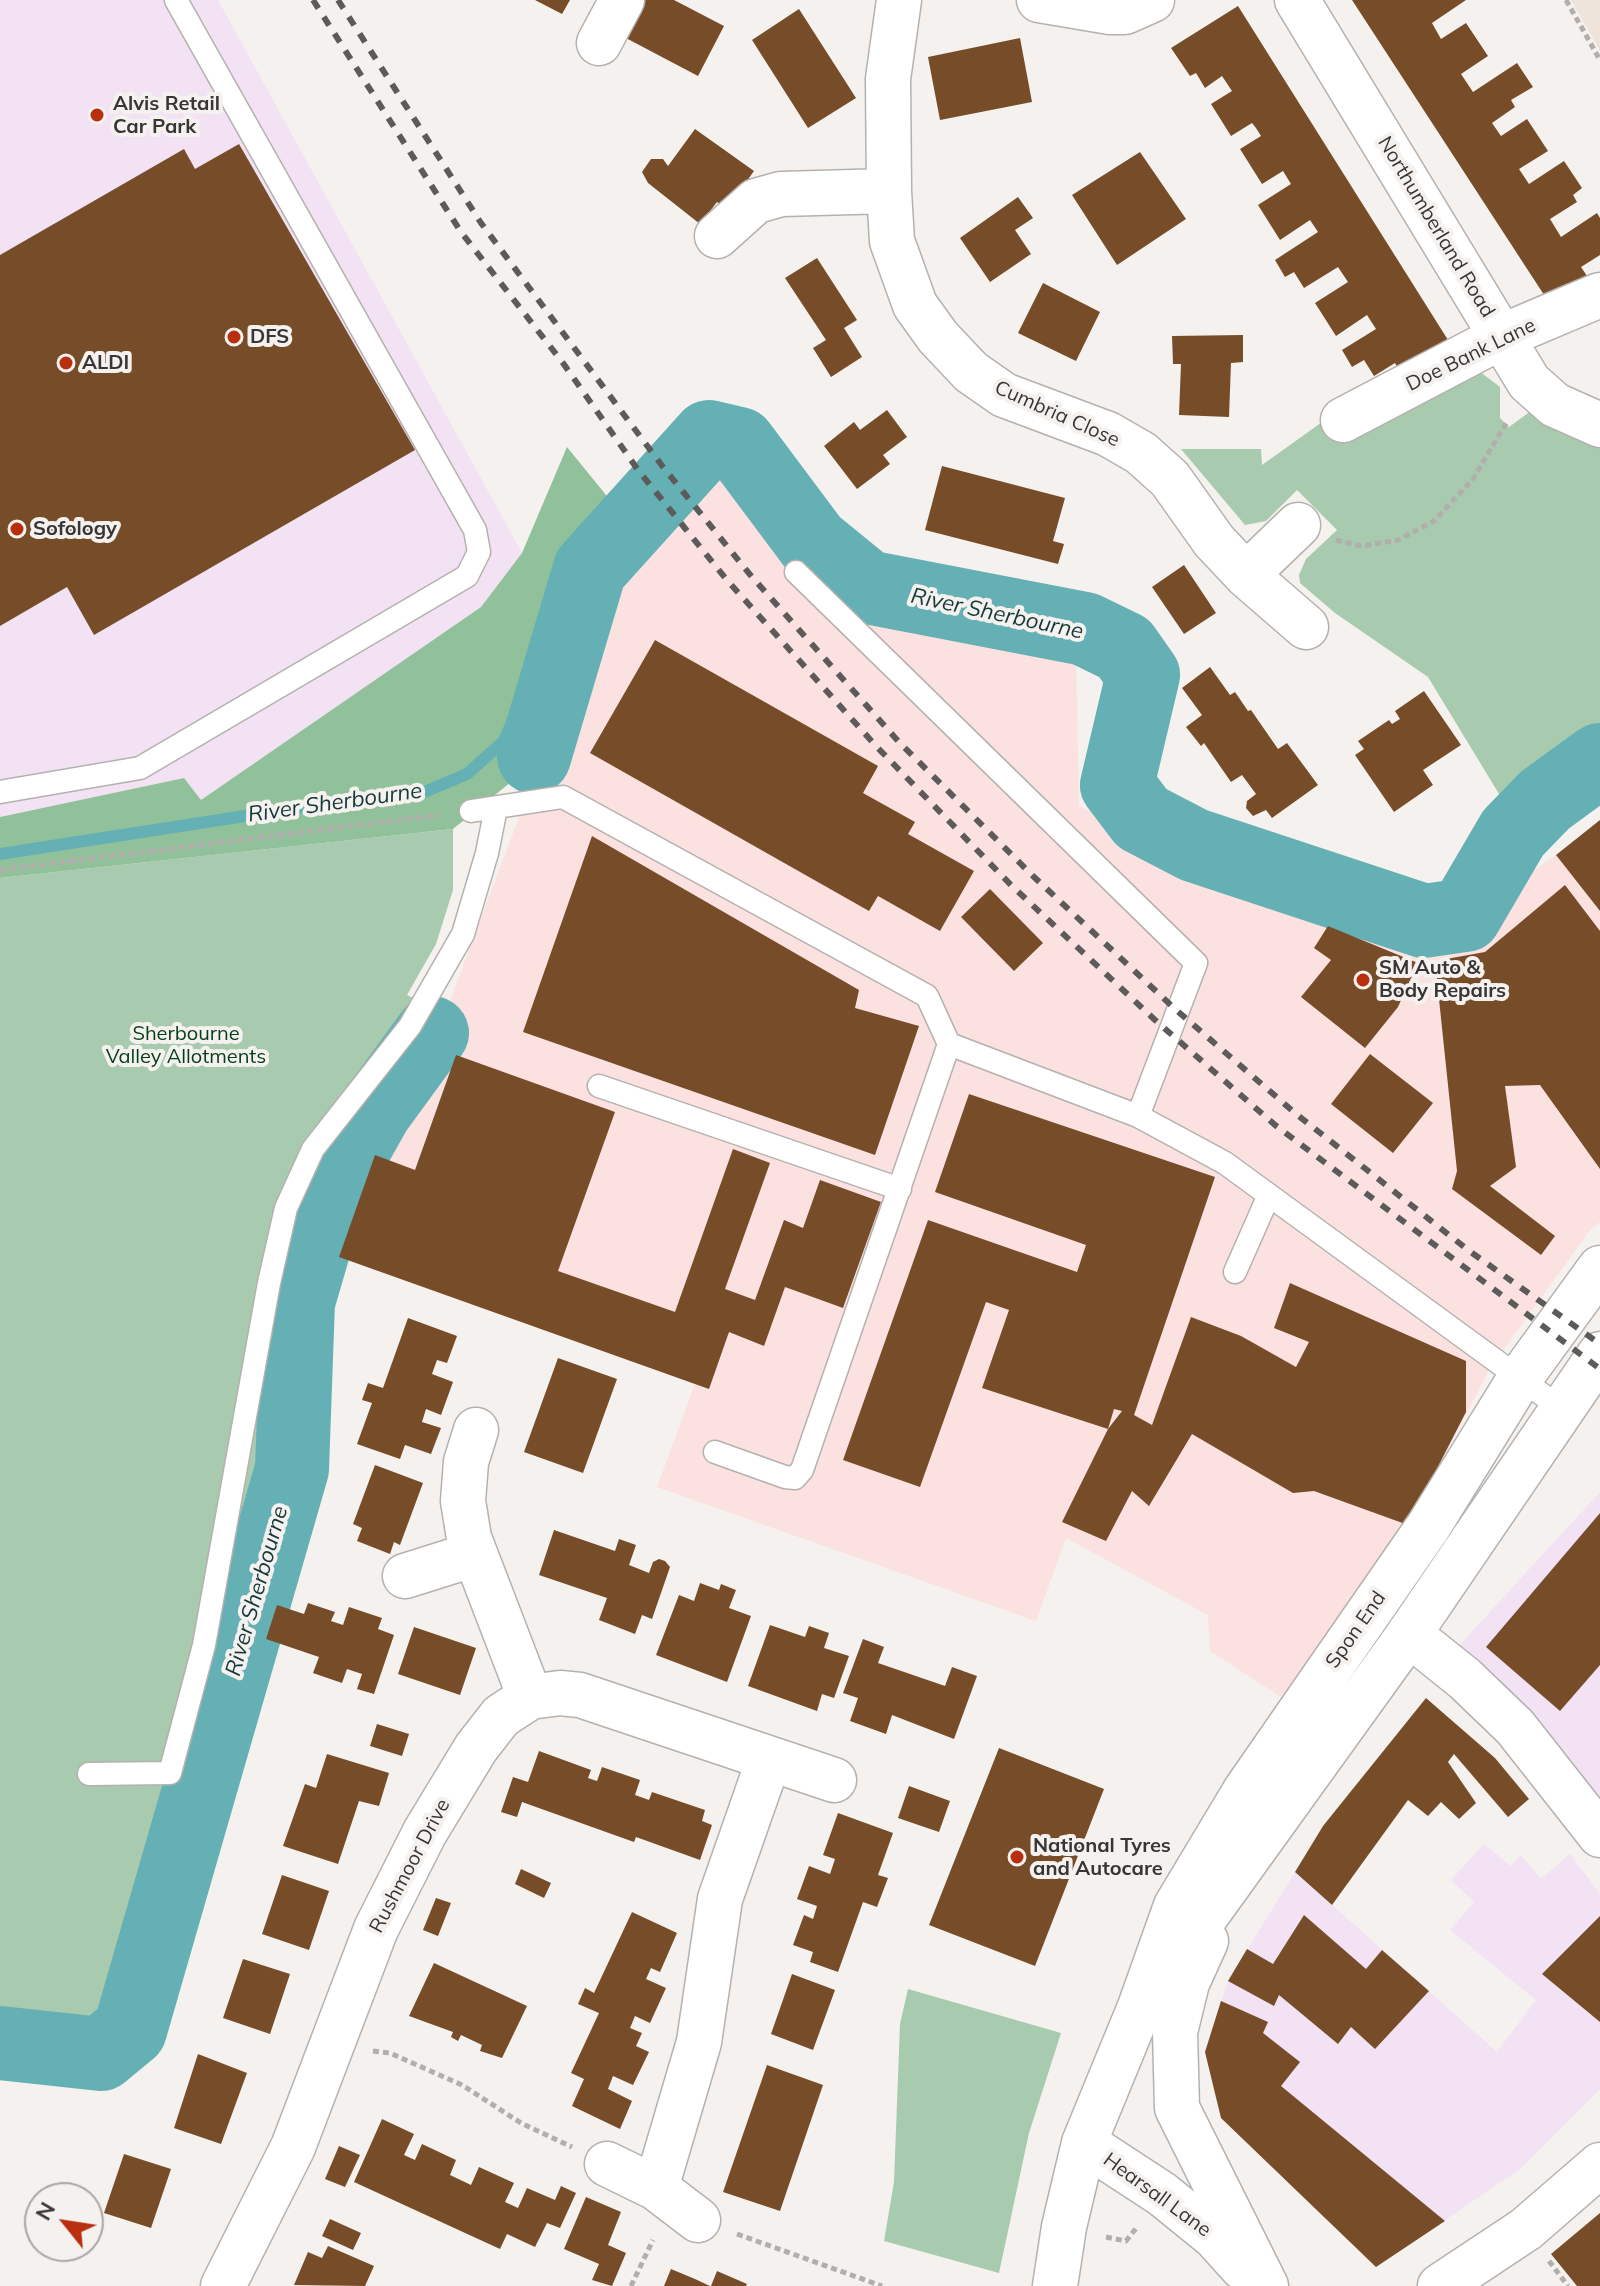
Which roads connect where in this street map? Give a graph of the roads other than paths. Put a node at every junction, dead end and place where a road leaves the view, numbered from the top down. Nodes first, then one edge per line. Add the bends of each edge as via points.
1 (176, 0) edge
2 (622, 0) edge
3 (899, 0) edge
4 (1039, 0) edge
5 (1152, 0) edge
6 (1297, 0) edge
7 (599, 43) dead end
8 (889, 191) junction
9 (717, 236) dead end
10 (1600, 295) edge
11 (1503, 336) junction
12 (1343, 420) dead end
13 (1600, 425) edge
14 (1298, 525) road end
15 (796, 572) dead end
16 (1246, 575) junction
17 (1306, 627) dead end
18 (0, 792) edge
19 (496, 808) junction
20 (471, 811) road end
21 (949, 1044) junction
22 (599, 1086) dead end
23 (1138, 1116) junction
24 (900, 1189) junction
25 (1269, 1195) junction
26 (1600, 1268) edge
27 (1235, 1272) dead end
28 (1600, 1354) edge
29 (1520, 1378) junction
30 (1562, 1409) junction
31 (476, 1430) dead end
32 (715, 1452) dead end
33 (475, 1554) junction
34 (405, 1576) dead end
35 (1409, 1634) junction
36 (530, 1697) junction
37 (769, 1759) junction
38 (89, 1774) dead end
39 (834, 1780) dead end
40 (1600, 1835) edge
41 (1232, 1880) junction
42 (1140, 2007) junction
43 (1084, 2143) junction
44 (607, 2164) road end
45 (1600, 2165) edge
46 (656, 2188) junction
47 (698, 2220) road end
48 (223, 2286) edge
49 (1055, 2286) edge
50 (1259, 2286) edge
51 (1266, 2286) edge
52 (1440, 2286) edge

1 - 18 lane via 475,530 479,552 467,576 140,768
2 - 7 street
3 - 8 street, Cumbria Close via 888,79
4 - 5 street via 1110,12 1125,12
6 - 11 street, Northumberland Road
8 - 9 street via 781,194 756,201
8 - 16 street, Cumbria Close via 892,241 904,281 946,346 1004,395 1108,434 1141,453 1170,479
10 - 11 street, Doe Bank Lane
11 - 12 street, Doe Bank Lane
11 - 13 street, Northumberland Road via 1529,382 1555,405
14 - 16 street
15 - 23 lane via 1196,963
16 - 17 street, Cumbria Close
19 - 20 lane
19 - 21 lane via 563,797 927,996
19 - 38 lane via 463,934 410,1026 313,1149 286,1208 204,1645 170,1773
21 - 23 lane
21 - 24 lane
22 - 24 lane
23 - 25 lane via 1225,1163
24 - 32 lane via 802,1470 795,1478 785,1477
25 - 27 lane
25 - 29 lane
26 - 29 street, Spon End
28 - 30 street, Spon End
29 - 30 lane
29 - 42 street, Spon End via 1428,1527 1245,1791 1176,1906
30 - 35 street, Spon End
31 - 33 street via 466,1462 463,1501
33 - 34 street
33 - 36 street
35 - 40 street via 1515,1727
35 - 41 street, Spon End
36 - 37 street via 580,1695
36 - 48 street, Rushmoor Drive via 501,1716 476,1748 425,1832 376,1929 293,2147
37 - 39 street
37 - 46 street via 720,1899 699,2042
41 - 42 street, Spon End
41 - 51 street, Spon End via 1187,1983 1175,2032 1177,2108
42 - 43 street, Spon End
43 - 49 street, Spon End
43 - 50 street, Hearsall Lane via 1162,2194 1215,2237
44 - 46 street
45 - 52 street via 1537,2221
46 - 47 street

